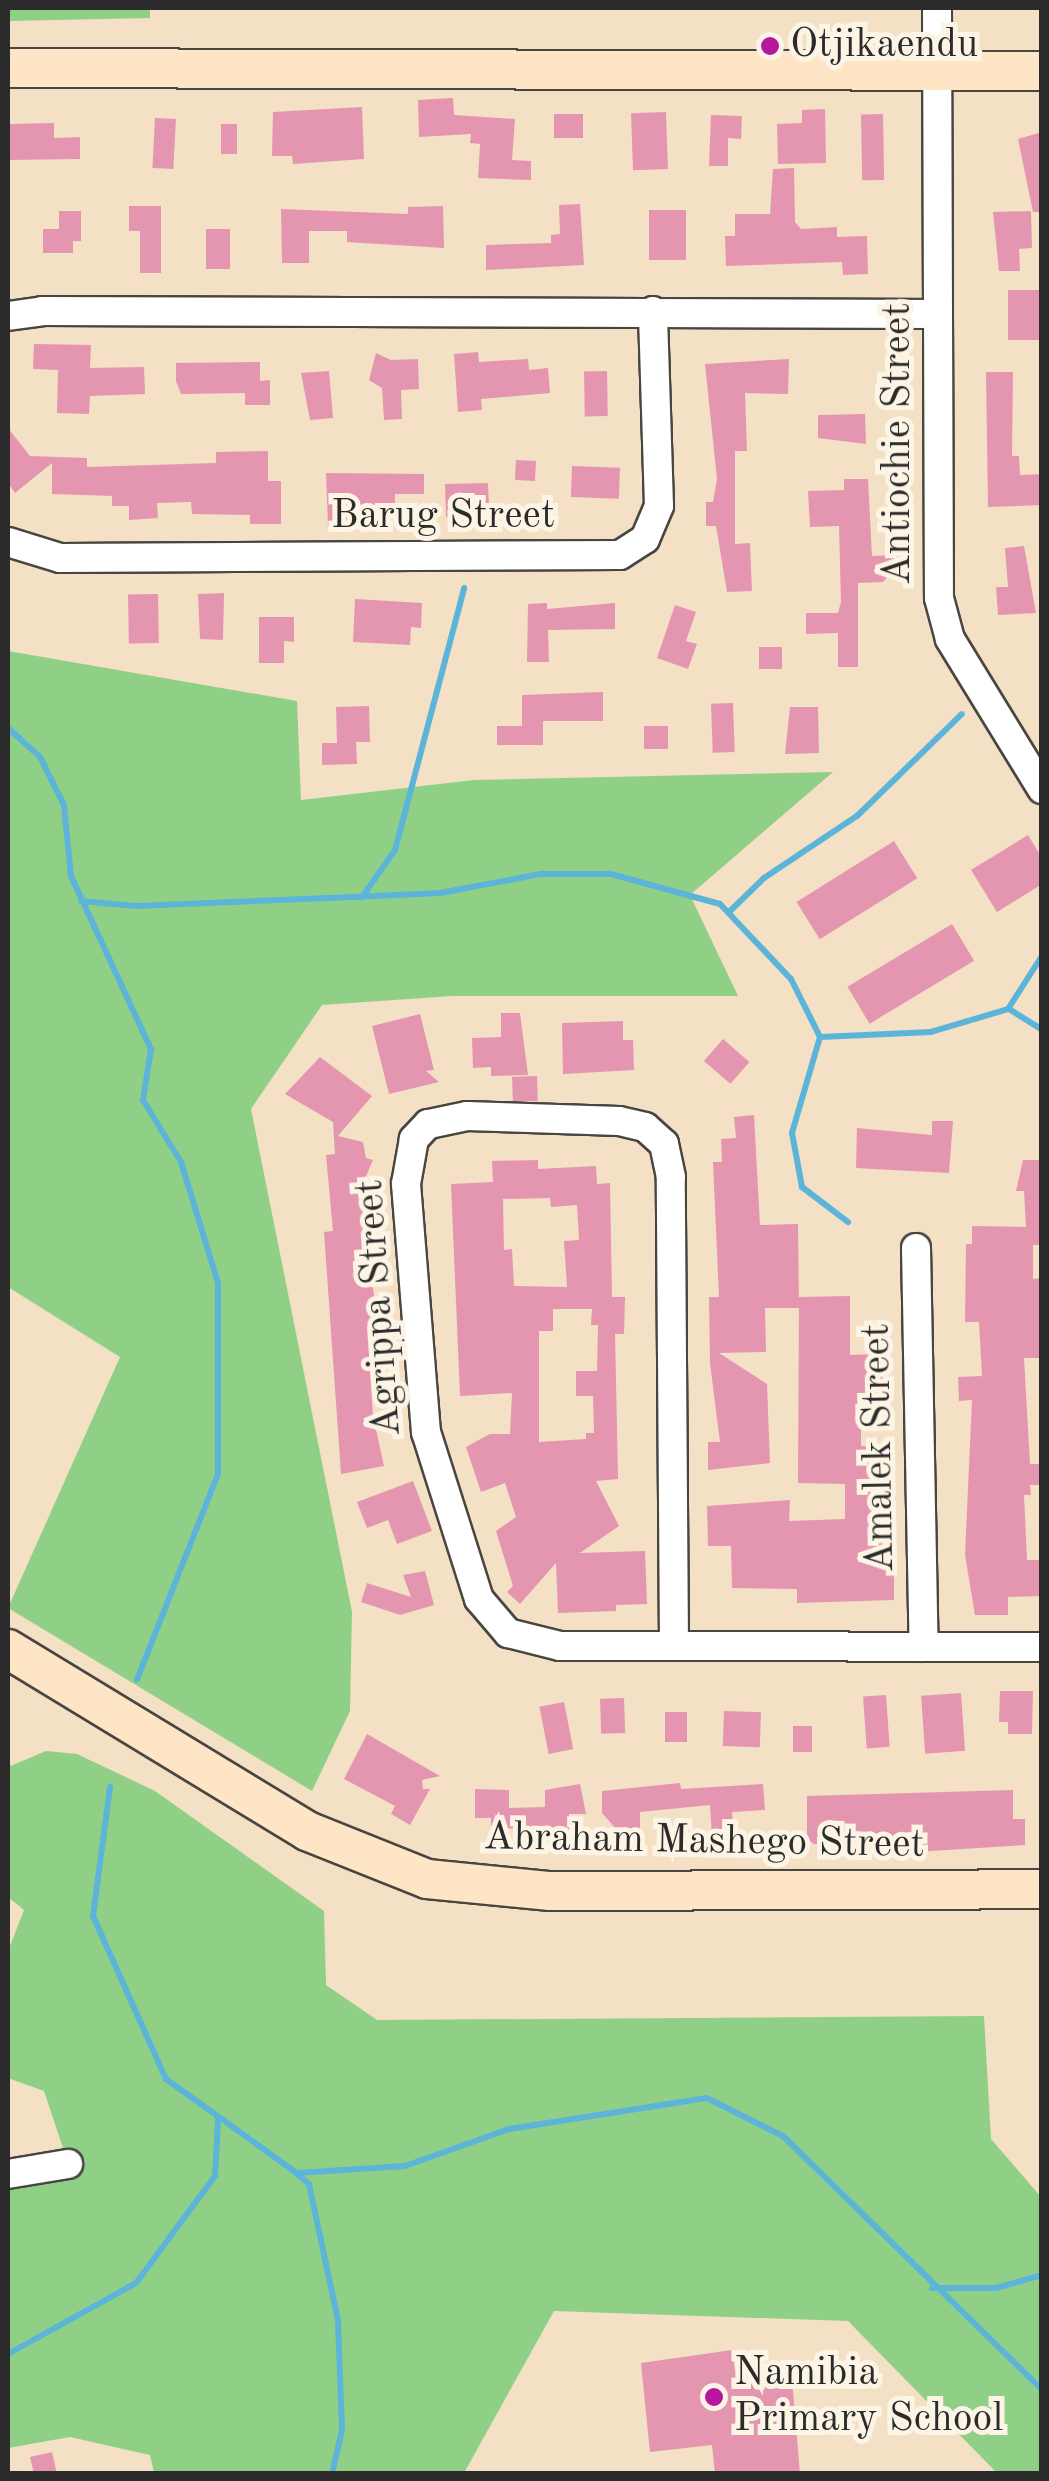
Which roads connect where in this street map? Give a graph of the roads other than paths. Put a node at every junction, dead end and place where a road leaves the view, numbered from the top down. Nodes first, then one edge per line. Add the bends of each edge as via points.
1 (937, 8) edge
2 (8, 68) edge
3 (1042, 70) edge
4 (940, 71) junction
5 (653, 310) junction
6 (938, 314) junction
7 (8, 316) edge
8 (8, 542) edge
9 (1032, 757) edge
10 (1042, 789) edge
11 (916, 1248) dead end
12 (674, 1645) junction
13 (1042, 1646) edge
14 (924, 1647) junction
15 (8, 1649) edge
16 (1042, 1888) edge
17 (68, 2164) dead end
18 (8, 2174) edge

1 - 4 street, Antiochie Street
2 - 4 main road
3 - 4 main road
4 - 6 street, Antiochie Street
5 - 6 street
5 - 7 street
5 - 8 street, Barug Street via 659,506 645,540 620,555 60,558
6 - 9 street, Antiochie Street via 939,598 950,639
9 - 10 street, Antiochie Street
11 - 14 street, Amalek Street
12 - 12 street, Agrippa Street via 530,1643 508,1632 479,1599 435,1470 419,1388 406,1184 414,1139 428,1124 467,1116 619,1121 646,1127 664,1144 671,1177
12 - 14 street, Agrippa Street
13 - 14 street, Agrippa Street
15 - 16 main road, Abraham Mashego Street via 307,1831 427,1879 550,1892
17 - 18 street

